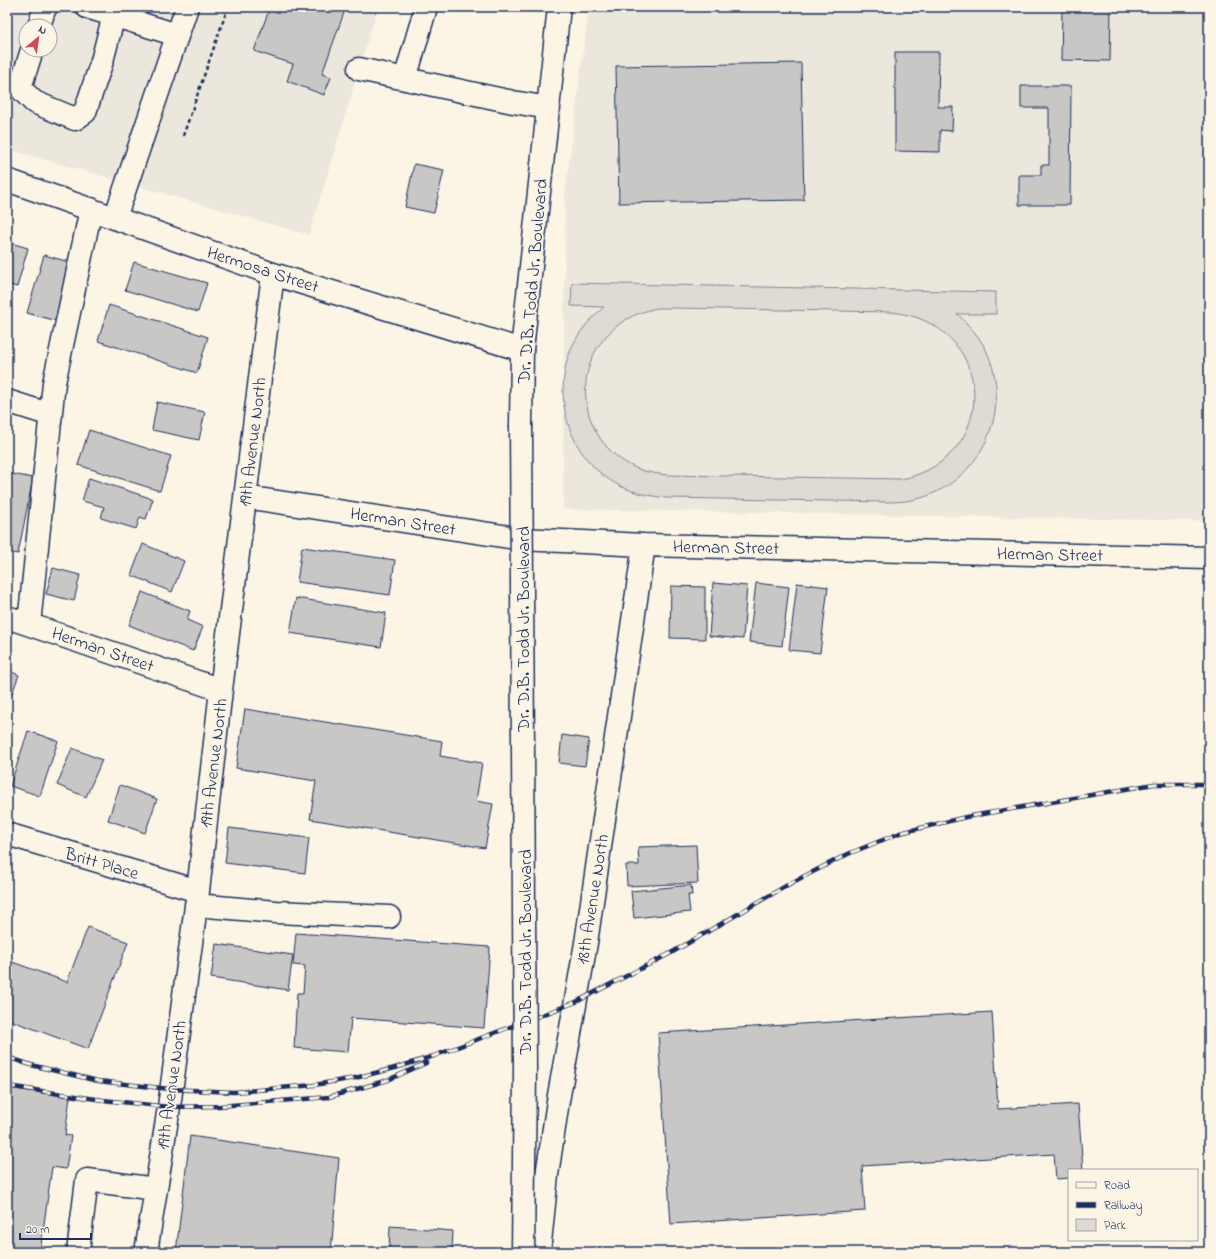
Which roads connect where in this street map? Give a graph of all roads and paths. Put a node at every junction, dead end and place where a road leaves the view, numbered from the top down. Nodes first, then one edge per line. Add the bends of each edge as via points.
1 (46, 7) edge
2 (87, 7) edge
3 (187, 7) edge
4 (228, 7) edge
5 (426, 7) edge
6 (559, 7) edge
7 (114, 15) junction
8 (42, 18) edge
9 (177, 35) junction
10 (29, 58) edge
11 (359, 69) dead end
12 (405, 79) junction
13 (549, 108) junction
14 (182, 136) dead end
15 (7, 180) edge
16 (91, 209) junction
17 (115, 218) junction
18 (273, 274) junction
19 (522, 350) junction
20 (7, 400) edge
21 (51, 416) junction
22 (245, 498) junction
23 (644, 545) junction
24 (1209, 558) edge
25 (7, 617) edge
26 (28, 624) junction
27 (221, 690) junction
28 (7, 834) edge
29 (197, 898) junction
30 (389, 917) dead end
31 (156, 1189) junction
32 (78, 1252) edge
33 (146, 1252) edge
34 (523, 1252) edge
35 (539, 1252) edge

1 - 8 street
2 - 7 street
3 - 9 street
4 - 14 path
5 - 12 street
6 - 13 street, Dr. D.B. Todd Jr. Boulevard
7 - 9 street
7 - 10 street via 85,112 75,119 34,102 20,88
9 - 17 street
11 - 12 street
12 - 13 street
13 - 19 street, Dr. D.B. Todd Jr. Boulevard
15 - 16 street, Hermosa Street
16 - 17 street, Hermosa Street
16 - 21 street via 54,383
17 - 18 street, Hermosa Street
18 - 19 street, Hermosa Street
18 - 22 street, 19th Avenue North
19 - 34 street, Dr. D.B. Todd Jr. Boulevard, bridge via 525,1062
20 - 21 street
21 - 26 street
22 - 23 street, Herman Street via 522,540
22 - 27 street, 19th Avenue North
23 - 24 street, Herman Street
23 - 35 street, 18th Avenue North via 586,943 547,1175
25 - 26 street, Herman Street
26 - 27 street, Herman Street
27 - 29 street, 19th Avenue North
28 - 29 street, Britt Place
29 - 30 street, Britt Place via 276,912
29 - 31 street, 19th Avenue North
31 - 32 street via 87,1180
31 - 33 street, 19th Avenue North

